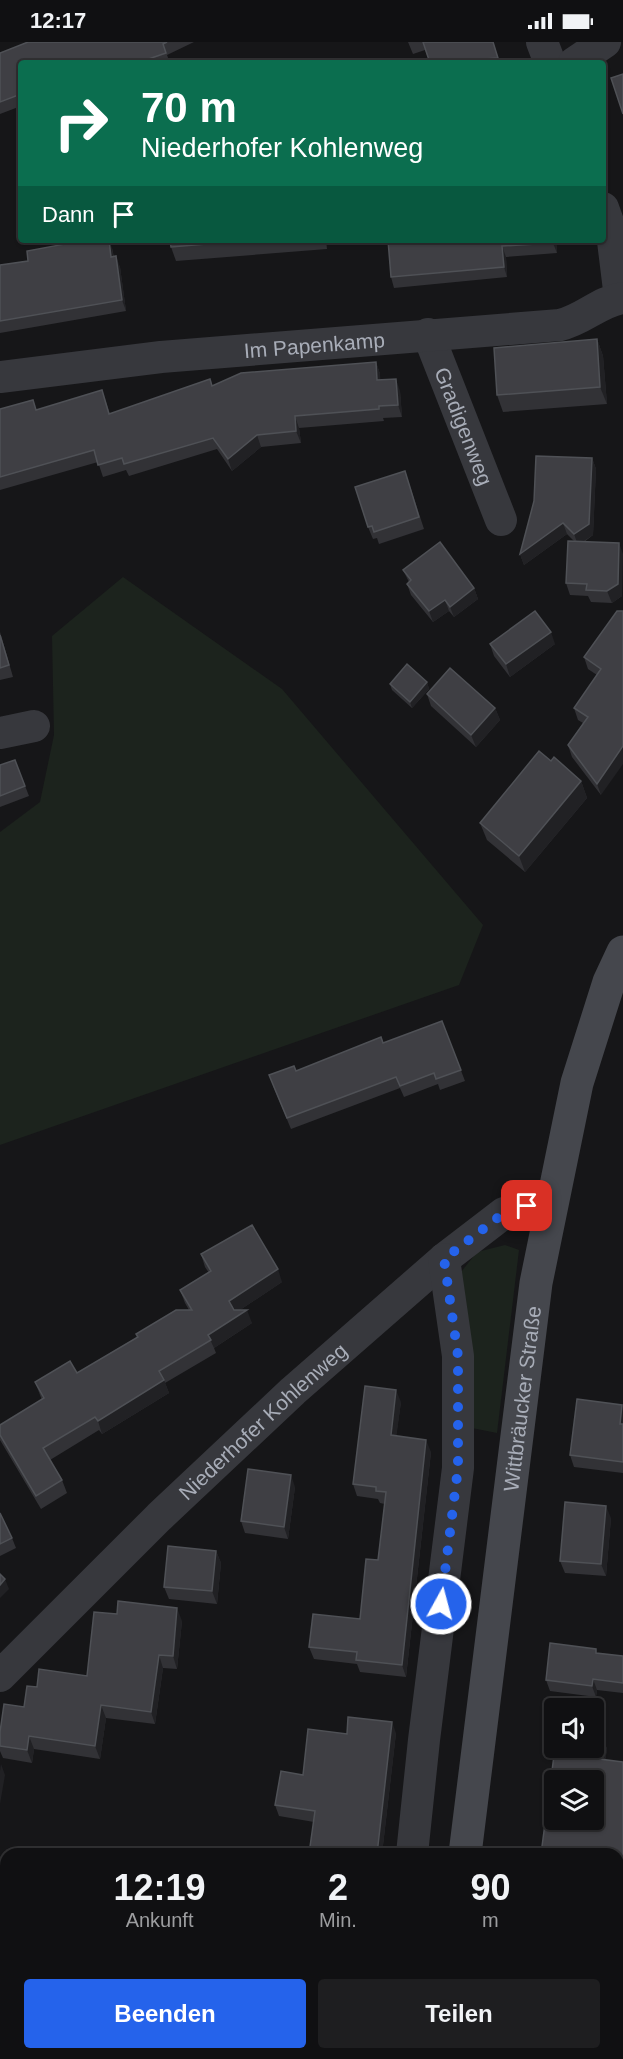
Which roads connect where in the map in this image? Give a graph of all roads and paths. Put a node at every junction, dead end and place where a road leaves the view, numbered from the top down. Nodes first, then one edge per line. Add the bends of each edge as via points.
1 (542, 42) edge
2 (605, 42) edge
3 (549, 60) edge
4 (578, 60) edge
5 (606, 216) edge
6 (621, 298) edge
7 (428, 334) junction
8 (0, 377) edge
9 (501, 520) dead end
10 (34, 726) dead end
11 (0, 733) edge
12 (623, 952) edge
13 (549, 1209) junction
14 (444, 1259) junction
15 (0, 1676) edge
16 (413, 1848) edge
17 (466, 1848) edge

1 - 3 street
2 - 4 street
5 - 6 street
6 - 7 street, Im Papenkamp via 560,325
7 - 8 street, Im Papenkamp via 119,361
7 - 9 street, Gradigenweg
10 - 11 street
12 - 13 main road, Wittbräucker Straße via 609,982 578,1083
13 - 14 street, Niederhofer Kohlenweg via 527,1206 504,1213
13 - 17 main road, Wittbräucker Straße via 524,1363
14 - 15 street, Niederhofer Kohlenweg via 293,1390
14 - 16 street via 458,1356 458,1468

